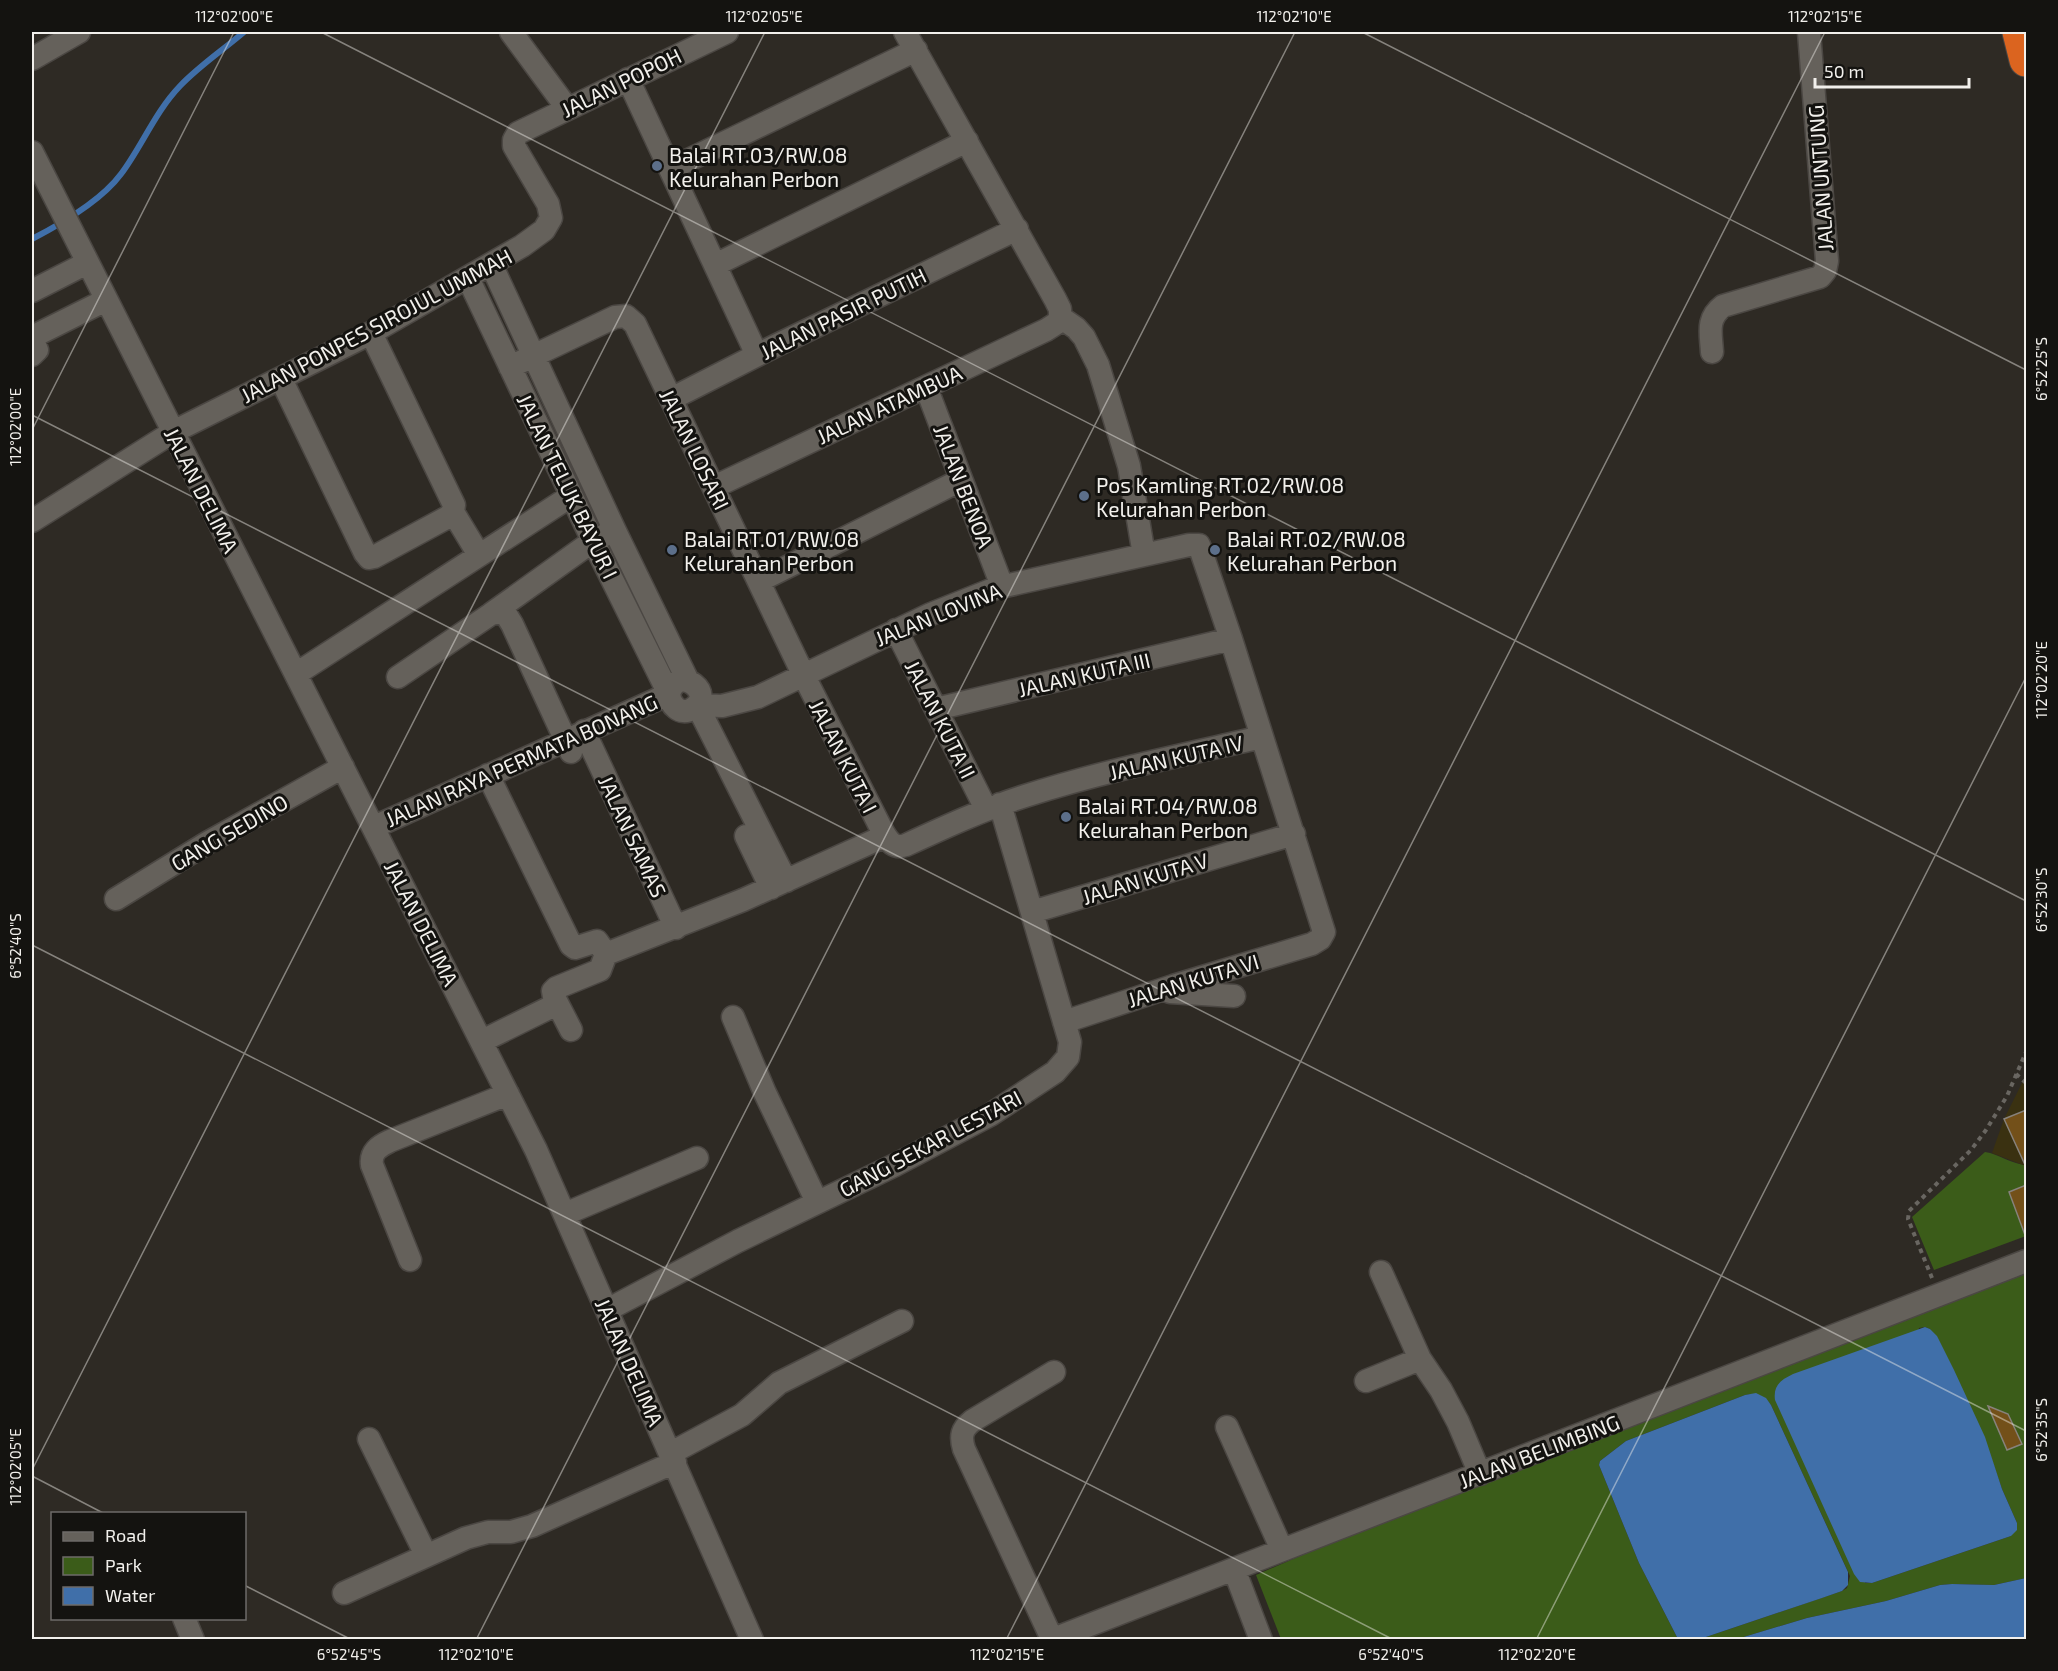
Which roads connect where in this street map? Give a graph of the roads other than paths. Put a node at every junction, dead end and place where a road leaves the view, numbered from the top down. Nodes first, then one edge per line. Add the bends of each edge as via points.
1 (79, 32) edge
2 (511, 32) edge
3 (727, 32) edge
4 (1809, 32) edge
5 (2019, 32) edge
6 (910, 41) edge
7 (32, 59) edge
8 (2026, 60) edge
9 (628, 79) junction
10 (567, 108) junction
11 (516, 135) joint
12 (967, 141) junction
13 (32, 152) edge
14 (670, 169) junction
15 (1017, 229) junction
16 (87, 262) junction
17 (491, 264) junction
18 (716, 265) junction
19 (468, 278) junction
20 (32, 291) edge
21 (106, 300) junction
22 (1060, 317) junction
23 (371, 333) junction
24 (1712, 352) dead end
25 (32, 355) edge
26 (758, 355) junction
27 (534, 356) junction
28 (510, 367) junction
29 (281, 379) junction
30 (926, 387) junction
31 (671, 399) junction
32 (173, 432) junction
33 (578, 450) junction
34 (555, 462) junction
35 (962, 480) junction
36 (714, 487) junction
37 (571, 496) junction
38 (453, 506) junction
39 (32, 521) edge
40 (615, 531) junction
41 (593, 541) junction
42 (478, 555) junction
43 (1144, 555) junction
44 (759, 581) junction
45 (1002, 586) junction
46 (490, 614) junction
47 (896, 630) junction
48 (1231, 639) junction
49 (296, 674) junction
50 (804, 676) junction
51 (398, 677) dead end
52 (681, 705) junction
53 (936, 709) junction
54 (1262, 736) junction
55 (578, 742) junction
56 (343, 767) junction
57 (492, 781) junction
58 (993, 807) junction
59 (377, 834) junction
60 (1294, 834) junction
61 (885, 836) junction
62 (779, 885) junction
63 (116, 899) dead end
64 (1032, 912) junction
65 (676, 928) junction
66 (606, 954) junction
67 (1157, 991) junction
68 (1234, 996) dead end
69 (557, 1004) junction
70 (733, 1017) dead end
71 (1064, 1022) junction
72 (571, 1030) dead end
73 (482, 1041) junction
74 (508, 1094) junction
75 (697, 1158) dead end
76 (817, 1202) junction
77 (565, 1214) junction
78 (410, 1260) dead end
79 (2026, 1261) edge
80 (1381, 1272) dead end
81 (607, 1310) junction
82 (902, 1321) dead end
83 (1420, 1359) junction
84 (1054, 1372) dead end
85 (1366, 1381) dead end
86 (1227, 1427) dead end
87 (369, 1439) dead end
88 (673, 1458) junction
89 (1480, 1474) junction
90 (1282, 1550) junction
91 (426, 1556) junction
92 (1234, 1569) junction
93 (344, 1593) dead end
94 (185, 1620) edge
95 (1051, 1639) edge
96 (193, 1640) edge
97 (753, 1640) edge
98 (1261, 1640) edge

1 - 7 street
2 - 10 street
3 - 9 street, JALAN POPOH
4 - 24 street, JALAN UNTUNG via 1826,271 1820,277 1723,306 1710,320
5 - 8 highway
6 - 12 street
6 - 14 street
9 - 10 street, JALAN POPOH
9 - 14 street
10 - 11 street, JALAN POPOH
11 - 17 street, JALAN PONPES SIROJUL UMMAH via 515,150 548,204 551,218 544,230
12 - 15 street
12 - 18 street
13 - 16 street, JALAN DELIMA
14 - 18 street
15 - 22 street via 1060,309
15 - 26 street, JALAN PASIR PUTIH
16 - 20 street
16 - 21 street, JALAN DELIMA
17 - 19 street, JALAN PONPES SIROJUL UMMAH
17 - 27 street, JALAN TELUK BAYUR I
18 - 26 street
19 - 23 street, JALAN PONPES SIROJUL UMMAH
19 - 28 street, JALAN TELUK BAYUR I
21 - 25 street via 37,334 33,340 37,350
21 - 32 street, JALAN DELIMA
22 - 30 street, JALAN ATAMBUA via 1046,330
22 - 43 street via 1084,337 1098,365 1130,466
23 - 29 street, JALAN PONPES SIROJUL UMMAH
23 - 38 street
26 - 31 street, JALAN PASIR PUTIH
27 - 28 street
27 - 31 street, JALAN LOSARI via 615,317 626,316 639,331
27 - 33 street, JALAN TELUK BAYUR I
28 - 34 street, JALAN TELUK BAYUR I
29 - 32 street, JALAN PONPES SIROJUL UMMAH
29 - 38 street via 369,558 448,517
30 - 35 street, JALAN BENOA
30 - 36 street, JALAN ATAMBUA
31 - 36 street, JALAN LOSARI
32 - 39 street, JALAN PONPES SIROJUL UMMAH
32 - 49 street, JALAN DELIMA
33 - 34 street
33 - 40 street, JALAN TELUK BAYUR I
34 - 37 street, JALAN TELUK BAYUR I
35 - 44 street
35 - 45 street, JALAN BENOA
36 - 44 street, JALAN LOSARI
37 - 41 street, JALAN TELUK BAYUR I
37 - 42 street
38 - 42 street
40 - 41 street
40 - 52 street, JALAN TELUK BAYUR I via 688,681 678,682 670,689
41 - 46 street
41 - 52 street, JALAN TELUK BAYUR I
42 - 49 street
43 - 45 street, JALAN LOVINA
43 - 48 street, JALAN LOVINA via 1196,544 1202,549
44 - 50 street, JALAN LOSARI
45 - 47 street, JALAN LOVINA
46 - 51 street
46 - 55 street, JALAN SAMAS via 501,612 509,619
47 - 50 street, JALAN LOVINA
47 - 53 street, JALAN KUTA II
48 - 53 street, JALAN KUTA III
48 - 54 street
49 - 56 street, JALAN DELIMA
50 - 52 street, JALAN LOVINA via 745,701 722,706
50 - 61 street, JALAN KUTA I
52 - 55 street, JALAN RAYA PERMATA BONANG
52 - 62 street, JALAN TELUK BAYUR I
53 - 58 street, JALAN KUTA II
54 - 58 street, JALAN KUTA IV via 1065,784
54 - 60 street
55 - 57 street, JALAN RAYA PERMATA BONANG
55 - 65 street, JALAN SAMAS
56 - 59 street, JALAN DELIMA
56 - 63 street, GANG SEDINO
57 - 59 street, JALAN RAYA PERMATA BONANG
57 - 66 street via 571,945 575,948 597,941
58 - 61 street, JALAN KUTA IV via 901,847 891,844
58 - 64 street, JALAN KUTA II
59 - 73 street, JALAN DELIMA
60 - 64 street, JALAN KUTA V
60 - 67 street, JALAN KUTA VI via 1323,925 1322,938
61 - 62 street
62 - 65 street
64 - 71 street, JALAN KUTA II
65 - 66 street
66 - 69 street via 600,970 556,988 553,994
67 - 68 street
67 - 71 street, JALAN KUTA VI
69 - 72 street
69 - 73 street
70 - 76 street, GANG SEKAR LESTARI
71 - 76 street, GANG SEKAR LESTARI via 1070,1042 1068,1057 1044,1080 960,1131
73 - 74 street, JALAN DELIMA
74 - 77 street, JALAN DELIMA
74 - 78 street via 390,1141 373,1154 372,1165
75 - 77 street
76 - 81 street, GANG SEKAR LESTARI
77 - 81 street, JALAN DELIMA
79 - 89 street, JALAN BELIMBING
80 - 83 street
81 - 88 street, JALAN DELIMA
82 - 88 street via 779,1383 742,1415
83 - 85 street
83 - 89 street via 1451,1408
84 - 95 street via 972,1421 961,1437
86 - 90 street
87 - 91 street
88 - 91 street via 532,1526 479,1534
88 - 97 street, JALAN DELIMA
89 - 90 street, JALAN BELIMBING
90 - 92 street, JALAN BELIMBING
91 - 93 street
92 - 95 street, JALAN BELIMBING
92 - 98 street
94 - 96 street

